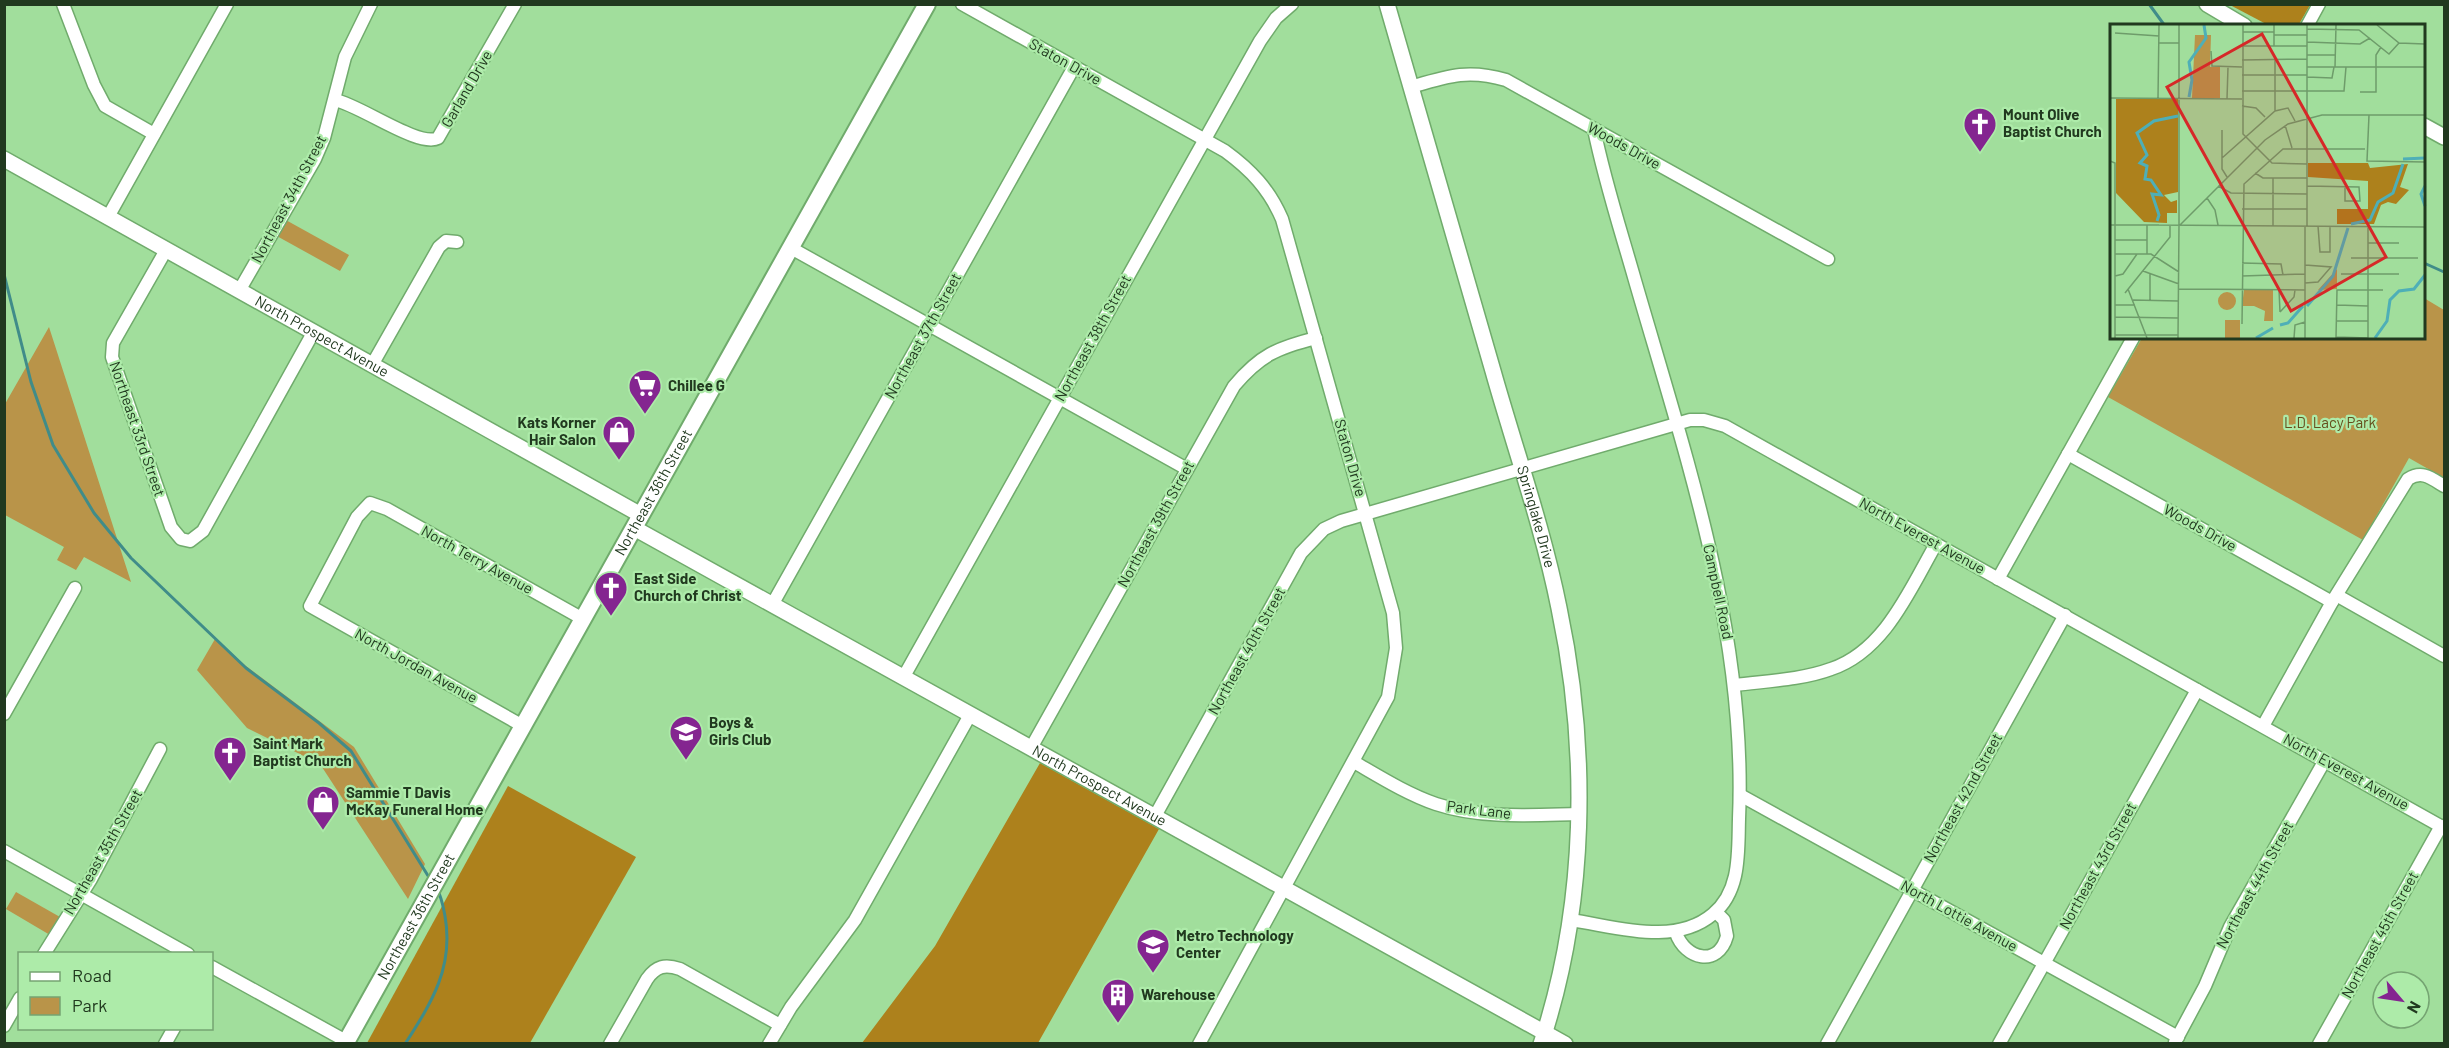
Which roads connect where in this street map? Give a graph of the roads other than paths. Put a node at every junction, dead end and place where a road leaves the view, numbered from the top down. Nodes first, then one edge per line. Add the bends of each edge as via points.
1 (63, 4) edge
2 (227, 4) edge
3 (371, 4) edge
4 (515, 4) edge
5 (927, 4) edge
6 (962, 4) edge
7 (1292, 4) edge
8 (1387, 4) edge
9 (2207, 4) edge
10 (2319, 4) edge
11 (2241, 24) edge
12 (2308, 24) edge
13 (1074, 67) junction
14 (1411, 87) junction
15 (335, 100) junction
16 (2425, 127) edge
17 (1594, 129) junction
18 (154, 134) junction
19 (2445, 137) edge
20 (1204, 140) junction
21 (4, 159) edge
22 (108, 217) junction
23 (457, 242) dead end
24 (790, 248) junction
25 (166, 250) junction
26 (1828, 259) dead end
27 (239, 291) junction
28 (929, 326) junction
29 (313, 333) junction
30 (1316, 338) junction
31 (2132, 339) edge
32 (372, 365) junction
33 (1059, 398) junction
34 (1677, 424) junction
35 (2068, 454) junction
36 (1521, 468) junction
37 (1187, 469) junction
38 (2445, 486) edge
39 (1366, 513) junction
40 (637, 522) junction
41 (1936, 544) junction
42 (1998, 579) junction
43 (75, 588) dead end
44 (2335, 599) junction
45 (772, 605) junction
46 (310, 606) joint
47 (2065, 615) junction
48 (583, 619) junction
49 (2445, 656) edge
50 (903, 678) junction
51 (1735, 685) junction
52 (2198, 690) junction
53 (4, 714) edge
54 (970, 715) junction
55 (523, 726) junction
56 (2263, 726) junction
57 (1031, 748) junction
58 (160, 749) dead end
59 (2325, 760) junction
60 (1354, 762) junction
61 (1740, 795) junction
62 (1578, 814) junction
63 (1155, 816) junction
64 (2443, 827) edge
65 (4, 851) edge
66 (1285, 888) junction
67 (1912, 890) junction
68 (81, 893) junction
69 (1716, 912) junction
70 (1570, 920) junction
71 (1676, 933) junction
72 (45, 952) edge
73 (184, 952) edge
74 (2044, 963) junction
75 (213, 967) edge
76 (18, 1002) edge
77 (780, 1025) junction
78 (4, 1026) edge
79 (173, 1030) edge
80 (1543, 1038) edge
81 (2176, 1040) edge
82 (345, 1042) edge
83 (165, 1044) edge
84 (610, 1044) edge
85 (769, 1044) edge
86 (1198, 1044) edge
87 (1565, 1044) edge
88 (1827, 1044) edge
89 (1999, 1044) edge
90 (2319, 1044) edge

1 - 18 street via 105,106
2 - 18 street
3 - 15 street, Northeast 34th Street via 345,57
4 - 15 street, Garland Drive via 438,138 419,138 359,107
5 - 24 main road, Northeast 36th Street
6 - 13 street, Staton Drive
7 - 20 street, Northeast 38th Street via 1260,41
8 - 14 street, Springlake Drive
9 - 11 street
10 - 12 street
13 - 20 street, Staton Drive
13 - 28 street, Northeast 37th Street
14 - 17 street, Woods Drive via 1461,73 1487,75 1522,88
14 - 36 street, Springlake Drive
15 - 27 street, Northeast 34th Street via 315,159
16 - 19 street
17 - 26 street, Woods Drive
17 - 34 street, Campbell Road
18 - 22 street
20 - 30 street, Staton Drive via 1250,170 1274,201
20 - 33 street, Northeast 38th Street
21 - 22 street, North Prospect Avenue
22 - 25 street, North Prospect Avenue
23 - 32 street via 446,241 439,247
24 - 28 street
24 - 40 main road, Northeast 36th Street
25 - 27 street, North Prospect Avenue
25 - 29 street, Northeast 33rd Street via 113,343 112,357 171,527 185,542 203,531
27 - 29 street, North Prospect Avenue
28 - 33 street
28 - 45 street, Northeast 37th Street
29 - 32 street, North Prospect Avenue
30 - 37 street, Northeast 39th Street via 1268,354 1249,369 1234,386
30 - 39 street, Staton Drive
31 - 35 street
32 - 40 street, North Prospect Avenue
33 - 37 street
33 - 50 street, Northeast 38th Street
34 - 36 street, North Everest Avenue
34 - 41 street, North Everest Avenue via 1704,420 1725,426
34 - 51 street, Campbell Road via 1716,568
35 - 42 street
35 - 44 street, Woods Drive
36 - 39 street, North Everest Avenue
36 - 62 street, Springlake Drive via 1565,639 1578,766
37 - 57 street, Northeast 39th Street
38 - 44 street via 2425,475 2408,479
39 - 60 street, Staton Drive via 1394,614 1396,648 1388,698
39 - 63 street, Northeast 40th Street via 1324,529 1301,553
40 - 45 street, North Prospect Avenue
40 - 48 main road, Northeast 36th Street
41 - 42 street, North Everest Avenue
41 - 51 street via 1886,629 1860,652 1832,669
42 - 47 street, North Everest Avenue
43 - 53 street
44 - 49 street, Woods Drive
44 - 56 street
45 - 50 street, North Prospect Avenue
46 - 48 street, North Terry Avenue via 357,518 370,503
46 - 55 street, North Jordan Avenue
47 - 52 street, North Everest Avenue
47 - 67 street, Northeast 42nd Street
48 - 55 main road, Northeast 36th Street
50 - 54 street, North Prospect Avenue
51 - 61 street, Campbell Road
52 - 56 street, North Everest Avenue
52 - 74 street, Northeast 43rd Street
54 - 57 street, North Prospect Avenue
54 - 77 street via 855,920
55 - 82 main road, Northeast 36th Street
56 - 59 street, North Everest Avenue
57 - 63 street, North Prospect Avenue
58 - 68 street, Northeast 35th Street
59 - 64 street, North Everest Avenue
59 - 81 street, Northeast 44th Street via 2230,927
60 - 62 street, Park Lane via 1437,804 1480,813
60 - 66 street, Staton Drive
61 - 67 street, North Lottie Avenue
61 - 69 street, Campbell Road via 1733,885
62 - 70 street, Springlake Drive
63 - 66 street, North Prospect Avenue
64 - 90 street, Northeast 45th Street
65 - 68 street
66 - 80 street, North Prospect Avenue
66 - 86 street, Staton Drive
67 - 74 street, North Lottie Avenue
67 - 88 street, Northeast 42nd Street
68 - 72 street, Northeast 35th Street
68 - 73 street
69 - 71 street, Campbell Road
69 - 71 street via 1724,920 1727,936 1716,954 1691,954
70 - 71 street
70 - 80 street, Springlake Drive
74 - 81 street, North Lottie Avenue
74 - 89 street, Northeast 43rd Street
75 - 82 street
76 - 78 street
77 - 84 street via 680,969 661,966 647,979
77 - 85 street
79 - 83 street
80 - 87 street, North Prospect Avenue

